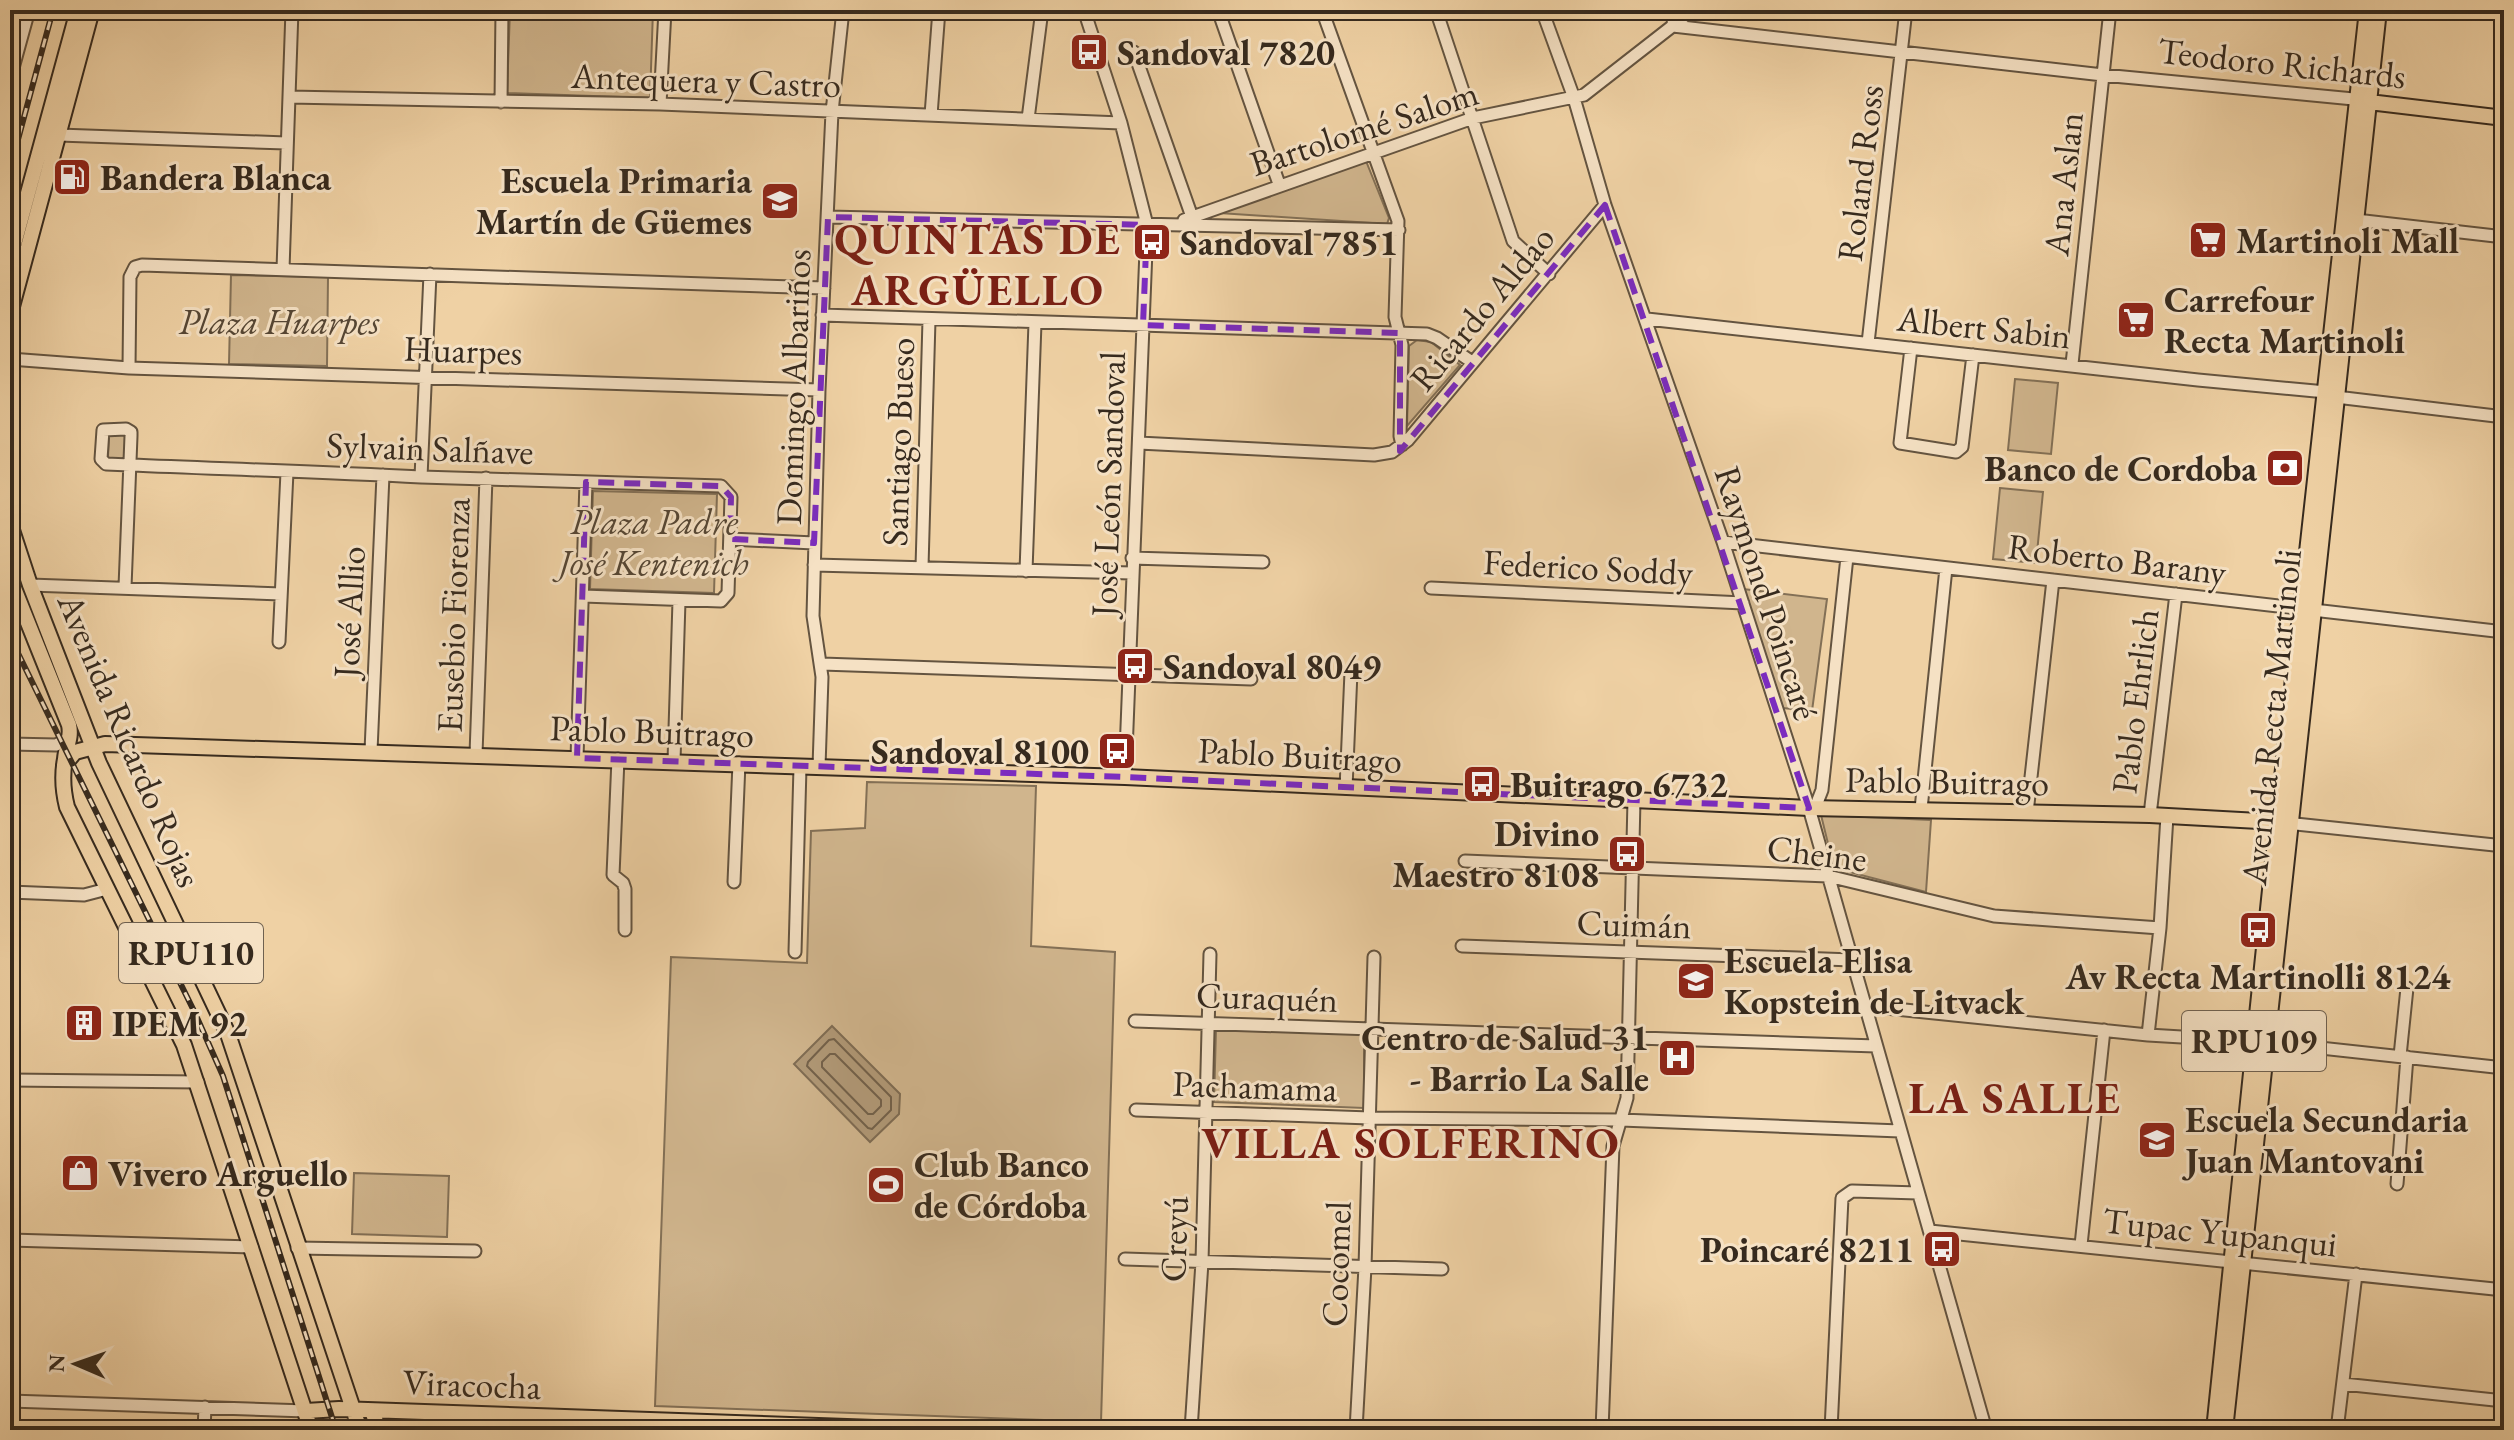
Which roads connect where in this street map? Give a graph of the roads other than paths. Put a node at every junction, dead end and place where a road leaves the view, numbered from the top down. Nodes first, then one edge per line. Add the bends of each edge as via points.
1 (29, 10) edge
2 (78, 10) edge
3 (92, 10) edge
4 (292, 10) edge
5 (502, 10) edge
6 (665, 10) edge
7 (843, 10) edge
8 (939, 10) edge
9 (1042, 10) edge
10 (1084, 10) edge
11 (1218, 10) edge
12 (1322, 10) edge
13 (1436, 10) edge
14 (1542, 10) edge
15 (1674, 10) edge
16 (1693, 10) edge
17 (1906, 10) edge
18 (2110, 10) edge
19 (2367, 10) edge
20 (2379, 10) edge
21 (1673, 26) junction
22 (1134, 52) dead end
23 (1902, 53) junction
24 (2103, 75) junction
25 (10, 79) edge
26 (289, 97) junction
27 (1574, 98) junction
28 (2363, 100) junction
29 (501, 102) junction
30 (660, 104) junction
31 (50, 110) junction
32 (832, 112) junction
33 (931, 115) junction
34 (1473, 118) junction
35 (2504, 118) edge
36 (1028, 119) junction
37 (1121, 123) junction
38 (59, 135) junction
39 (286, 143) junction
40 (1373, 153) junction
41 (1279, 184) junction
42 (1605, 205) junction
43 (828, 217) junction
44 (1192, 217) junction
45 (2356, 220) junction
46 (1176, 223) junction
47 (1147, 225) junction
48 (1399, 230) junction
49 (2504, 237) edge
50 (10, 259) edge
51 (283, 269) junction
52 (430, 274) junction
53 (1549, 274) junction
54 (824, 288) junction
55 (10, 314) edge
56 (822, 315) junction
57 (1647, 319) junction
58 (929, 320) junction
59 (1035, 323) junction
60 (1143, 325) junction
61 (1400, 333) junction
62 (1868, 343) junction
63 (1911, 348) junction
64 (1973, 355) junction
65 (10, 359) edge
66 (1472, 362) junction
67 (2072, 364) junction
68 (129, 368) junction
69 (426, 377) junction
70 (819, 390) junction
71 (2331, 395) junction
72 (2504, 417) edge
73 (1139, 443) junction
74 (1402, 445) junction
75 (130, 465) junction
76 (287, 472) junction
77 (383, 475) junction
78 (421, 477) junction
79 (486, 478) junction
80 (586, 482) junction
81 (10, 524) edge
82 (730, 539) junction
83 (1723, 542) junction
84 (814, 543) junction
85 (10, 557) edge
86 (1847, 557) junction
87 (1132, 558) junction
88 (1263, 562) dead end
89 (814, 565) junction
90 (922, 567) junction
91 (1946, 568) junction
92 (1026, 571) junction
93 (1132, 573) junction
94 (10, 578) edge
95 (2053, 580) junction
96 (30, 585) junction
97 (125, 587) junction
98 (1431, 588) dead end
99 (281, 594) junction
100 (2176, 594) junction
101 (583, 596) junction
102 (679, 601) junction
103 (1743, 603) junction
104 (2308, 610) junction
105 (2504, 632) edge
106 (279, 642) dead end
107 (822, 664) junction
108 (1351, 672) dead end
109 (1129, 675) junction
110 (1251, 679) dead end
111 (70, 738) junction
112 (91, 741) junction
113 (10, 744) edge
114 (371, 751) junction
115 (476, 754) junction
116 (577, 758) junction
117 (618, 759) junction
118 (674, 761) junction
119 (739, 763) junction
120 (64, 765) junction
121 (800, 767) junction
122 (819, 767) junction
123 (1125, 777) junction
124 (1346, 788) junction
125 (1634, 800) junction
126 (1812, 808) junction
127 (1921, 809) junction
128 (2027, 813) junction
129 (2150, 815) junction
130 (2167, 816) junction
131 (2283, 822) junction
132 (2504, 846) edge
133 (1465, 861) dead end
134 (1633, 868) junction
135 (1828, 876) junction
136 (734, 882) dead end
137 (107, 889) junction
138 (10, 892) edge
139 (2160, 928) junction
140 (625, 930) dead end
141 (1462, 946) dead end
142 (795, 952) dead end
143 (1630, 952) junction
144 (1210, 954) dead end
145 (1374, 957) dead end
146 (1852, 960) junction
147 (2407, 988) dead end
148 (1866, 1006) junction
149 (1135, 1021) dead end
150 (1207, 1023) junction
151 (1372, 1029) junction
152 (2104, 1030) junction
153 (2148, 1035) junction
154 (1629, 1037) junction
155 (2260, 1042) junction
156 (1876, 1046) junction
157 (2404, 1057) junction
158 (2504, 1068) edge
159 (10, 1080) edge
160 (198, 1082) junction
161 (1136, 1110) dead end
162 (1205, 1112) junction
163 (1370, 1118) junction
164 (1621, 1120) junction
165 (1900, 1131) junction
166 (2397, 1184) dead end
167 (1918, 1193) junction
168 (1930, 1231) junction
169 (10, 1240) edge
170 (2081, 1245) junction
171 (252, 1247) junction
172 (297, 1248) junction
173 (475, 1251) dead end
174 (1125, 1259) dead end
175 (1202, 1262) junction
176 (2237, 1262) junction
177 (1365, 1267) junction
178 (1442, 1269) dead end
179 (2356, 1274) junction
180 (2504, 1290) edge
181 (2343, 1384) junction
182 (10, 1401) edge
183 (2504, 1401) edge
184 (205, 1407) junction
185 (351, 1409) junction
186 (306, 1411) junction
187 (372, 1411) junction
188 (468, 1414) junction
189 (788, 1427) edge
190 (204, 1430) edge
191 (311, 1430) edge
192 (360, 1430) edge
193 (379, 1430) edge
194 (471, 1430) edge
195 (932, 1430) edge
196 (1191, 1430) edge
197 (1356, 1430) edge
198 (1602, 1430) edge
199 (1831, 1430) edge
200 (1986, 1430) edge
201 (2214, 1430) edge
202 (2225, 1430) edge
203 (2337, 1430) edge

1 - 25 street
2 - 31 main road
3 - 38 main road
4 - 26 street
5 - 29 street
6 - 30 street
7 - 32 street, Domingo Albariños
8 - 33 street
9 - 36 street
10 - 37 street, José León Sandoval
11 - 41 street
12 - 40 street
13 - 34 street
14 - 27 street, Raymond Poincaré
15 - 21 street
16 - 21 street
17 - 23 street, Roland Ross
18 - 24 street, Ana Aslan
19 - 28 main road, Avenida Recta Martinoli / RPU109
20 - 28 main road, Avenida Recta Martinoli / RPU109
21 - 23 street, Teodoro Richards
21 - 27 street
22 - 44 street
23 - 24 street, Teodoro Richards
23 - 62 street, Roland Ross
24 - 28 street, Teodoro Richards
24 - 67 street, Ana Aslan
26 - 29 street, Antequera y Castro
26 - 39 street
27 - 34 street, Bartolomé Salom
27 - 42 street, Raymond Poincaré
28 - 35 main road, Teodoro Richards
28 - 45 main road, Avenida Recta Martinoli / RPU109
28 - 71 main road, Avenida Recta Martinoli / RPU109
29 - 30 street, Antequera y Castro
30 - 32 street, Antequera y Castro
31 - 38 street
31 - 50 main road
32 - 33 street, Antequera y Castro
32 - 43 street, Domingo Albariños
33 - 36 street, Antequera y Castro
34 - 40 street, Bartolomé Salom
34 - 53 street via 1513,241
36 - 37 street, Antequera y Castro
37 - 47 street, José León Sandoval
38 - 39 street
38 - 55 main road
39 - 51 street
40 - 41 street, Bartolomé Salom
40 - 48 street
41 - 44 street, Bartolomé Salom
42 - 53 street, Ricardo Aldao
42 - 57 street, Raymond Poincaré
43 - 47 street, Bartolomé Salom
43 - 54 street, Domingo Albariños
44 - 46 street, Bartolomé Salom
45 - 49 street
45 - 71 main road, Avenida Recta Martinoli / RPU109
46 - 47 street, Bartolomé Salom
46 - 48 street, Bartolomé Salom
47 - 60 street, José León Sandoval
48 - 61 street via 1395,317
51 - 52 street
51 - 68 street via 135,267 130,277
52 - 54 street
52 - 69 street
53 - 66 street, Ricardo Aldao
54 - 56 street, Domingo Albariños
56 - 58 street
56 - 70 street, Domingo Albariños
57 - 62 street, Albert Sabin
57 - 83 street, Raymond Poincaré
58 - 59 street
58 - 90 street, Santiago Bueso
59 - 60 street
59 - 92 street
60 - 61 street
60 - 73 street, José León Sandoval
61 - 66 street via 1437,338
61 - 74 street
62 - 63 street, Albert Sabin
63 - 64 street, Albert Sabin
63 - 64 street via 1900,443 1956,452 1962,447
64 - 67 street, Albert Sabin
65 - 68 street, Huarpes
66 - 74 street, Ricardo Aldao
67 - 71 street, Albert Sabin
68 - 69 street, Huarpes
69 - 70 street, Huarpes
69 - 78 street
70 - 84 street, Domingo Albariños
71 - 72 street, Albert Sabin
71 - 104 main road, Avenida Recta Martinoli / RPU109
73 - 74 street via 1374,455
73 - 87 street, José León Sandoval
75 - 75 street via 131,432 103,430 101,459
75 - 76 street, Sylvain Salñave
75 - 97 street
76 - 77 street, Sylvain Salñave
76 - 99 street
77 - 78 street, Sylvain Salñave
77 - 114 street, José Allio
78 - 79 street, Sylvain Salñave
79 - 80 street, Sylvain Salñave
79 - 115 street, Eusebio Fiorenza
80 - 82 street, Sylvain Salñave via 721,486 731,497
80 - 101 street
81 - 96 main road, Avenida Ricardo Rojas
82 - 84 street
82 - 102 street via 728,593 721,601
83 - 86 street, Roberto Barany
83 - 103 street, Raymond Poincaré
84 - 89 street, Domingo Albariños
85 - 96 main road via 18,579
86 - 91 street, Roberto Barany
86 - 126 street via 1822,790
87 - 88 street
87 - 93 street, José León Sandoval
89 - 90 street
89 - 107 street, Domingo Albariños via 814,627
90 - 92 street
91 - 95 street, Roberto Barany
91 - 127 street
92 - 93 street
93 - 109 street, José León Sandoval
94 - 111 main road, Avenida Ricardo Rojas / RPU110 via 61,702
95 - 100 street, Roberto Barany
95 - 128 street
96 - 97 street
96 - 112 main road, Avenida Ricardo Rojas
97 - 99 street
98 - 103 street, Federico Soddy
99 - 106 street
100 - 104 street, Roberto Barany
100 - 129 street, Pablo Ehrlich
101 - 102 street
101 - 116 street
102 - 118 street
103 - 126 street, Raymond Poincaré
104 - 105 street, Roberto Barany
104 - 131 main road, Avenida Recta Martinoli / RPU109
107 - 109 street
107 - 122 street, Domingo Albariños
108 - 124 street
109 - 110 street
109 - 123 street, José León Sandoval
111 - 113 street via 56,745
111 - 120 main road, Avenida Ricardo Rojas / RPU110
112 - 114 main road, Pablo Buitrago
112 - 120 main road
112 - 172 main road, Avenida Ricardo Rojas / RPU110 via 228,1034
114 - 115 main road, Pablo Buitrago
115 - 116 main road, Pablo Buitrago
116 - 117 main road, Pablo Buitrago
117 - 118 main road, Pablo Buitrago
117 - 140 street via 613,875 625,889
118 - 119 main road, Pablo Buitrago
119 - 121 main road, Pablo Buitrago
119 - 136 street
120 - 137 main road, Avenida Ricardo Rojas / RPU110 via 67,807
121 - 122 main road, Pablo Buitrago
121 - 142 street
122 - 123 main road, Pablo Buitrago
123 - 124 main road, Pablo Buitrago
124 - 125 main road, Pablo Buitrago
125 - 126 main road, Pablo Buitrago
125 - 134 street
126 - 127 main road, Pablo Buitrago
126 - 135 street, Raymond Poincaré
127 - 128 main road, Pablo Buitrago
128 - 129 main road, Pablo Buitrago
129 - 130 main road, Pablo Buitrago
130 - 131 main road, Pablo Buitrago
130 - 139 street, Pablo Ehrlich
131 - 132 street, Pablo Buitrago
131 - 155 main road, Avenida Recta Martinoli / RPU109
133 - 134 street, Cheine
134 - 135 street, Cheine
134 - 143 street
135 - 139 street, Cheine via 1994,916
135 - 146 street, Raymond Poincaré
137 - 138 street via 84,895
137 - 160 main road, Avenida Ricardo Rojas / RPU110
139 - 153 street, Pablo Ehrlich
141 - 143 street, Cuimán
143 - 146 street, Cuimán
143 - 154 street
144 - 150 street, Creyú
145 - 151 street, Cocomel
146 - 148 street, Raymond Poincaré
147 - 157 street
148 - 152 street
148 - 156 street, Raymond Poincaré
149 - 150 street, Curaquén
150 - 151 street, Curaquén
150 - 162 street, Creyú
151 - 154 street, Curaquén
151 - 163 street, Cocomel
152 - 153 street
152 - 170 street
153 - 155 street
154 - 156 street, Curaquén
154 - 164 street
155 - 157 street
155 - 176 main road, Avenida Recta Martinoli / RPU109
156 - 165 street, Raymond Poincaré
157 - 158 street
157 - 166 street
159 - 160 street
160 - 171 main road, Avenida Ricardo Rojas / RPU110
161 - 162 street, Pachamama
162 - 163 street, Pachamama
162 - 175 street, Creyú
163 - 164 street, Pachamama
163 - 177 street, Cocomel
164 - 165 street, Pachamama
164 - 198 street via 1613,1146
165 - 167 street, Raymond Poincaré
167 - 168 street, Raymond Poincaré
167 - 199 street via 1852,1191 1842,1198
168 - 170 street, Tupac Yupanqui
168 - 200 street, Raymond Poincaré
169 - 171 street
170 - 176 street, Tupac Yupanqui
171 - 186 main road, Avenida Ricardo Rojas / RPU110
172 - 173 street
172 - 185 main road, Avenida Ricardo Rojas / RPU110
174 - 175 street
175 - 177 street
175 - 196 street, Creyú
176 - 179 street, Tupac Yupanqui
176 - 201 main road, Avenida Recta Martinoli / RPU109
176 - 202 main road, Avenida Recta Martinoli / RPU109
177 - 178 street
177 - 197 street, Cocomel
179 - 180 street, Tupac Yupanqui
179 - 181 street
181 - 183 street
181 - 203 street
182 - 184 street, Viracocha
184 - 186 street, Viracocha
184 - 190 street
185 - 186 main road, Viracocha
185 - 187 main road, Viracocha
185 - 192 main road, Avenida Ricardo Rojas / RPU110
186 - 191 main road, Avenida Ricardo Rojas / RPU110
187 - 188 main road, Viracocha
187 - 193 main road
188 - 189 main road, Viracocha
188 - 194 street
189 - 195 main road, Viracocha

